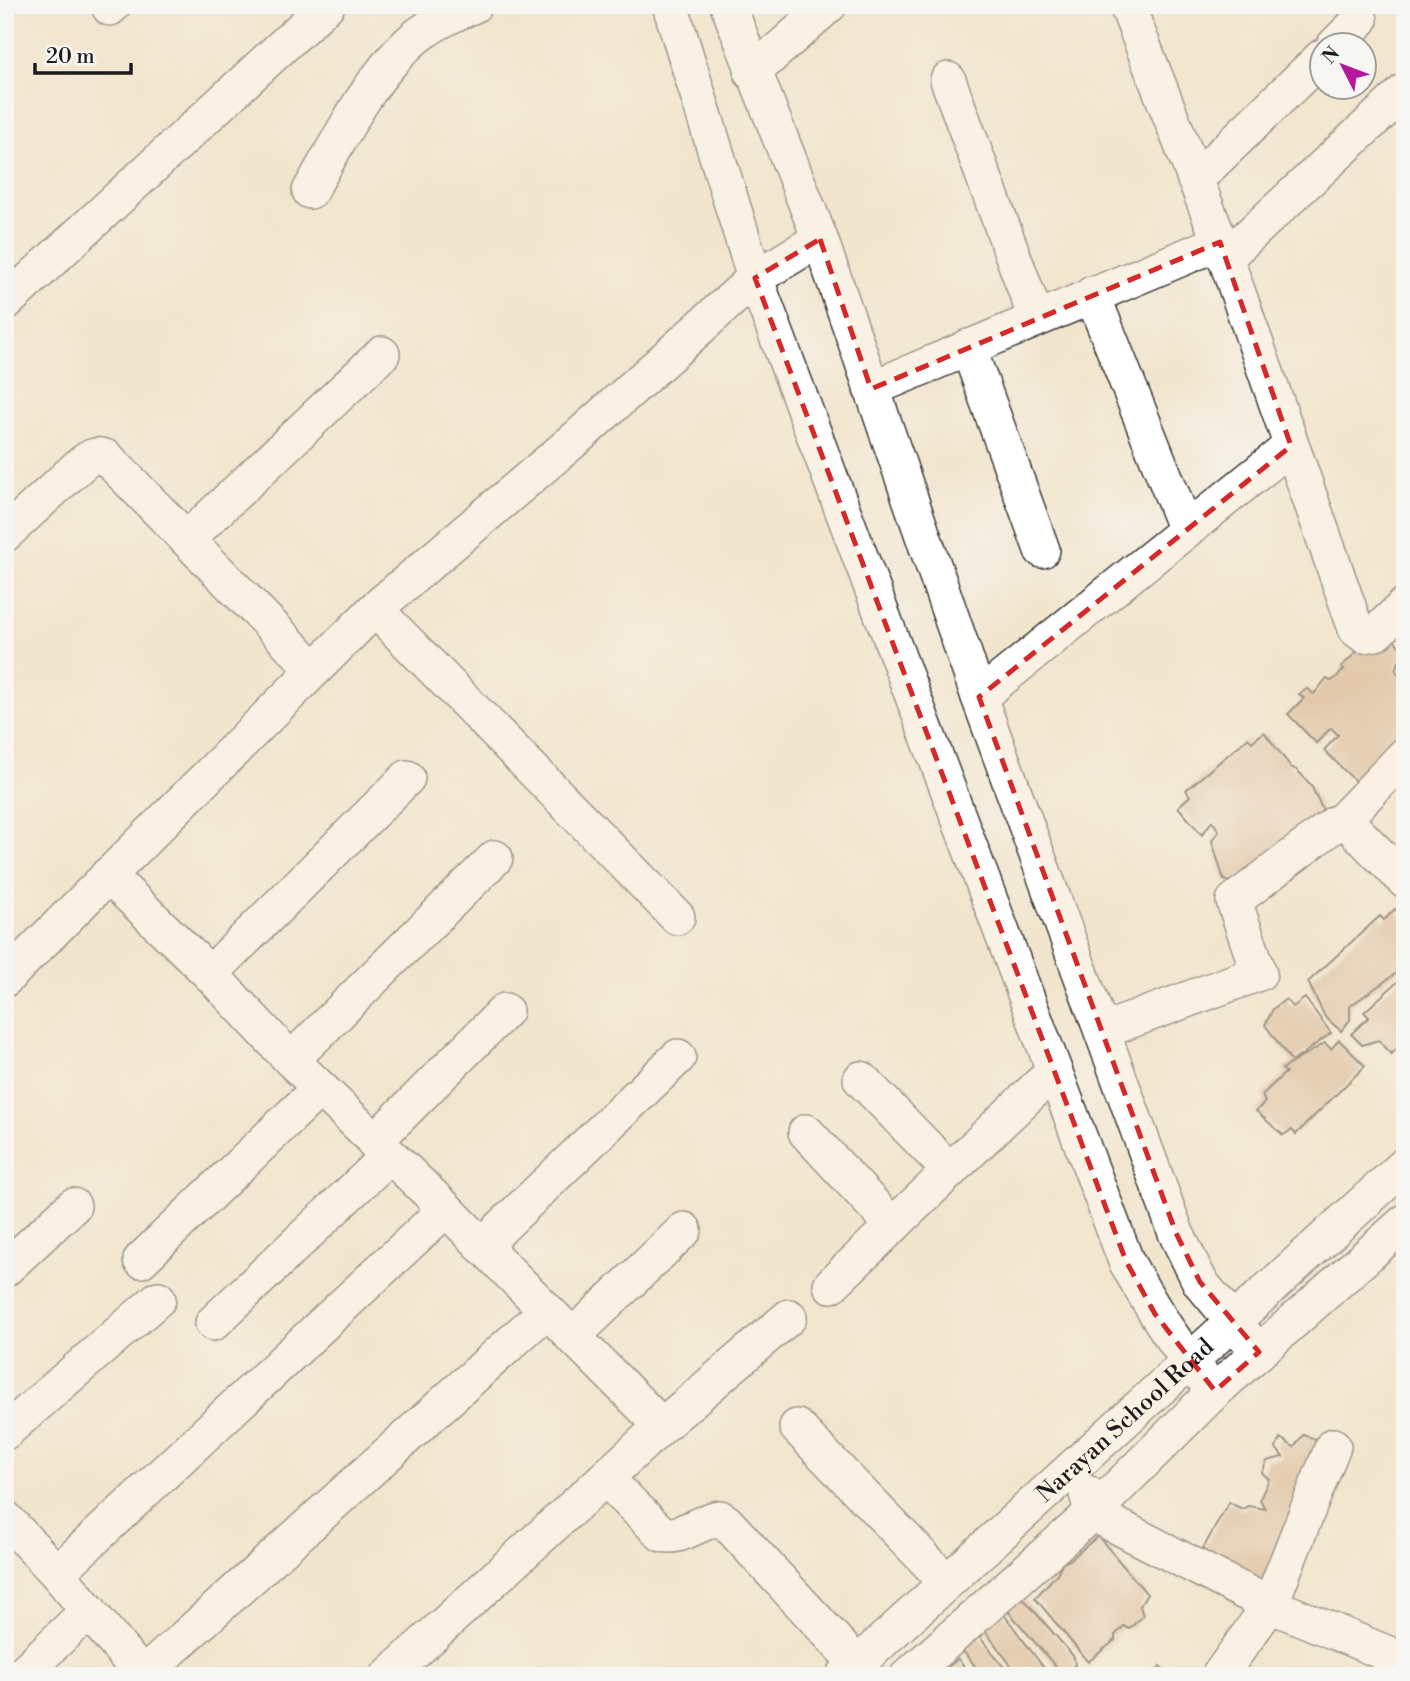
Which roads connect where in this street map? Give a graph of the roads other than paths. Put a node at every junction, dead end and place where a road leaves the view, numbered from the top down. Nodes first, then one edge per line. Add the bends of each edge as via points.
1 (327, 5) edge
2 (474, 5) edge
3 (670, 5) edge
4 (728, 5) edge
5 (829, 5) edge
6 (1133, 8) edge
7 (1360, 20) dead end
8 (1348, 32) edge
9 (1308, 71) edge
10 (752, 73) junction
11 (948, 80) dead end
12 (1405, 91) edge
13 (1195, 180) junction
14 (310, 191) dead end
15 (820, 239) junction
16 (1222, 250) junction
17 (755, 278) junction
18 (1092, 294) junction
19 (5, 303) edge
20 (1036, 318) junction
21 (968, 347) junction
22 (382, 354) dead end
23 (871, 389) junction
24 (1291, 446) junction
25 (1186, 530) junction
26 (5, 534) edge
27 (187, 539) junction
28 (1042, 550) dead end
29 (1405, 605) edge
30 (375, 609) junction
31 (314, 669) junction
32 (979, 697) junction
33 (1405, 755) edge
34 (407, 778) dead end
35 (1342, 821) junction
36 (495, 858) dead end
37 (108, 876) junction
38 (1405, 881) edge
39 (677, 917) dead end
40 (211, 974) junction
41 (5, 979) edge
42 (505, 1011) dead end
43 (1102, 1031) junction
44 (678, 1057) dead end
45 (291, 1060) junction
46 (1054, 1070) junction
47 (861, 1079) dead end
48 (320, 1088) junction
49 (806, 1132) dead end
50 (382, 1149) junction
51 (1405, 1165) edge
52 (950, 1171) junction
53 (73, 1206) dead end
54 (446, 1209) junction
55 (1405, 1222) edge
56 (893, 1226) junction
57 (684, 1230) dead end
58 (482, 1246) junction
59 (141, 1260) dead end
60 (5, 1269) edge
61 (831, 1286) dead end
62 (158, 1299) dead end
63 (546, 1311) junction
64 (789, 1317) dead end
65 (1231, 1321) junction
66 (213, 1322) dead end
67 (572, 1337) junction
68 (1259, 1352) junction
69 (1188, 1361) junction
70 (1215, 1391) junction
71 (662, 1426) junction
72 (797, 1427) dead end
73 (5, 1432) edge
74 (1333, 1446) dead end
75 (1080, 1462) junction
76 (605, 1478) junction
77 (1093, 1513) junction
78 (5, 1518) edge
79 (57, 1573) junction
80 (946, 1581) junction
81 (1270, 1605) junction
82 (89, 1610) junction
83 (1405, 1661) edge
84 (851, 1670) edge
85 (143, 1675) edge
86 (20, 1676) edge
87 (388, 1676) edge
88 (908, 1676) edge
89 (1219, 1676) edge

1 - 19 street
2 - 14 street via 447,16 409,43 377,79
3 - 17 street
4 - 10 street
5 - 10 street
6 - 13 street
7 - 8 street
9 - 13 street
10 - 15 street
11 - 20 street
12 - 16 street
13 - 16 street
15 - 17 street
15 - 23 street
16 - 18 street
16 - 24 street
17 - 30 street via 579,436
17 - 46 street
18 - 20 street
18 - 25 street
20 - 21 street
21 - 23 street
21 - 28 street
22 - 27 street
23 - 32 street
24 - 25 street
24 - 29 street via 1356,629 1364,635 1376,633
25 - 32 street
26 - 27 street via 80,464 98,454
27 - 31 street
30 - 31 street
30 - 39 street
31 - 37 street
32 - 43 street
33 - 35 street
34 - 40 street
35 - 38 street
35 - 43 street via 1234,901 1259,973
36 - 45 street
37 - 40 street
37 - 41 street
40 - 45 street
42 - 50 street
43 - 65 street via 1176,1233 1200,1282
44 - 58 street
45 - 48 street
46 - 52 street
46 - 69 street via 1125,1261
47 - 52 street
48 - 50 street
48 - 59 street
49 - 56 street
50 - 54 street
50 - 66 street
51 - 65 street, Narayan School Road
52 - 56 street
53 - 60 street
54 - 58 street
54 - 79 street
55 - 68 street
56 - 61 street
57 - 67 street
58 - 63 street
62 - 73 street
63 - 67 street
63 - 85 street
64 - 71 street
65 - 68 street
65 - 69 street, Narayan School Road
67 - 71 street
68 - 70 street
69 - 70 street
69 - 75 street, Narayan School Road
70 - 77 street
71 - 76 street
72 - 80 street
74 - 81 street
75 - 77 street
75 - 80 street, Narayan School Road
76 - 84 street via 662,1534 673,1535 712,1519 726,1522
76 - 87 street
77 - 81 street
77 - 88 street
78 - 79 street
79 - 82 street
80 - 84 street, Narayan School Road
81 - 83 street
81 - 89 street
82 - 85 street
82 - 86 street

